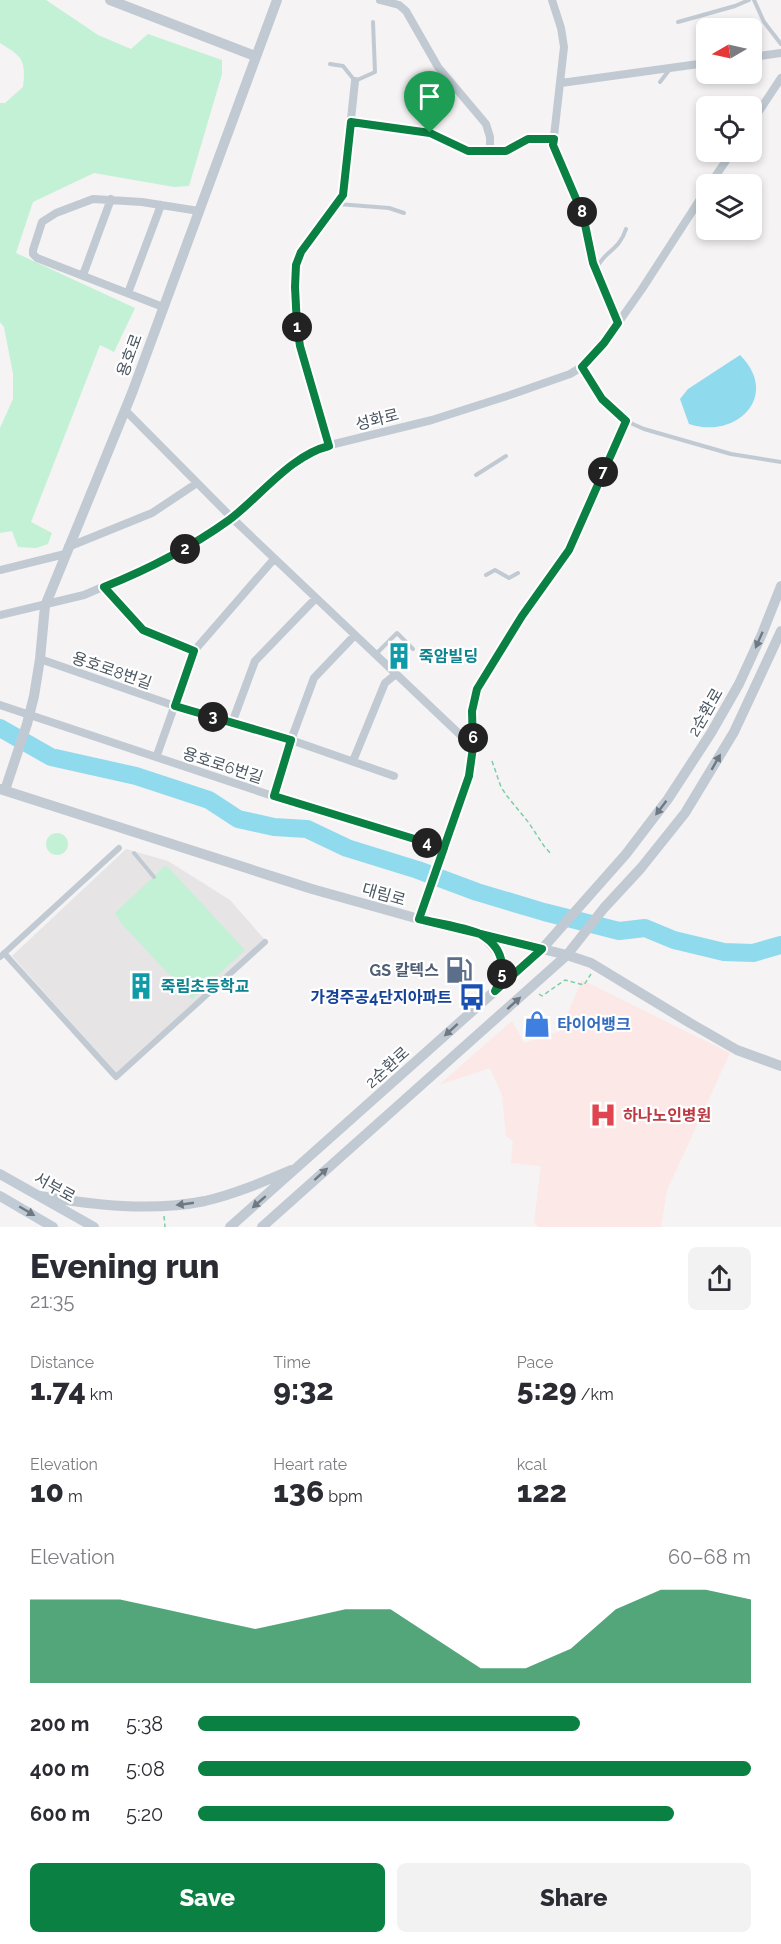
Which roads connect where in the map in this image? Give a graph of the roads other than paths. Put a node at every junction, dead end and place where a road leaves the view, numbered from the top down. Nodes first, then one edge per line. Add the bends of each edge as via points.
1 (110, 0) edge
2 (277, 0) edge
3 (380, 0) edge
4 (552, 0) edge
5 (749, 0) edge
6 (754, 0) edge
7 (373, 22) dead end
8 (678, 22) dead end
9 (781, 44) edge
10 (781, 53) edge
11 (255, 56) junction
12 (762, 56) edge
13 (330, 64) dead end
14 (696, 64) edge
15 (670, 68) junction
16 (781, 78) edge
17 (355, 81) junction
18 (561, 82) junction
19 (660, 82) dead end
20 (762, 107) edge
21 (351, 122) junction
22 (554, 139) junction
23 (490, 151) junction
24 (111, 200) junction
25 (337, 204) junction
26 (162, 205) junction
27 (696, 205) edge
28 (199, 211) junction
29 (404, 213) dead end
30 (626, 229) dead end
31 (596, 271) junction
32 (83, 275) junction
33 (128, 293) junction
34 (163, 307) junction
35 (618, 323) junction
36 (582, 367) junction
37 (125, 410) junction
38 (626, 421) junction
39 (329, 446) junction
40 (506, 456) dead end
41 (781, 462) edge
42 (476, 475) dead end
43 (197, 483) junction
44 (232, 518) junction
45 (67, 551) junction
46 (274, 559) junction
47 (0, 570) edge
48 (518, 573) dead end
49 (486, 575) dead end
50 (781, 586) edge
51 (104, 587) junction
52 (316, 598) junction
53 (45, 606) junction
54 (0, 615) edge
55 (781, 631) edge
56 (355, 635) junction
57 (413, 649) dead end
58 (194, 651) junction
59 (375, 654) junction
60 (40, 660) junction
61 (396, 674) junction
62 (0, 705) edge
63 (175, 706) junction
64 (28, 719) junction
65 (232, 723) junction
66 (291, 740) junction
67 (473, 747) junction
68 (157, 755) dead end
69 (352, 761) junction
70 (394, 776) dead end
71 (2, 789) edge
72 (274, 796) junction
73 (119, 848) dead end
74 (444, 848) junction
75 (134, 853) dead end
76 (154, 876) dead end
77 (419, 919) junction
78 (479, 933) junction
79 (265, 942) dead end
80 (542, 949) junction
81 (2, 955) edge
82 (567, 955) junction
83 (495, 991) junction
84 (781, 1066) edge
85 (300, 1166) junction
86 (0, 1174) edge
87 (0, 1196) edge
88 (39, 1196) junction
89 (53, 1227) edge
90 (94, 1227) edge
91 (230, 1227) edge
92 (262, 1227) edge

1 - 11 street
2 - 11 street, 용호로
3 - 23 street via 406,11 438,67 486,124
4 - 18 street via 564,47
5 - 8 lane
6 - 9 lane
7 - 17 lane via 375,72
10 - 12 street
11 - 28 street, 용호로
13 - 17 lane via 343,66
14 - 15 street
15 - 18 street
15 - 19 lane
16 - 20 street
17 - 21 street
18 - 22 street
21 - 23 street via 430,133 468,151
21 - 25 street via 343,195
22 - 23 street via 528,139 506,151
22 - 31 street via 553,145 583,215
24 - 26 street
24 - 32 street
24 - 32 street via 93,199 42,222 33,254
25 - 29 lane
25 - 39 street via 301,252 295,287 300,346
26 - 28 street
26 - 33 street
27 - 35 street, 성화로
28 - 34 street, 용호로
30 - 31 lane via 619,245 602,259
31 - 35 street
32 - 33 street
33 - 34 street
34 - 37 street, 용호로
35 - 36 street, 성화로
36 - 38 lane via 602,399
36 - 39 street, 성화로 via 432,420
37 - 43 street
37 - 45 street, 용호로
38 - 41 lane via 731,454
38 - 67 street via 569,550 477,689 472,711
39 - 44 street, 성화로 via 318,448 291,466
40 - 42 lane
43 - 44 street
43 - 45 street via 152,513
44 - 46 street
44 - 51 street, 성화로 via 172,557
45 - 47 street
45 - 53 street, 용호로
46 - 52 street
46 - 58 street
48 - 49 lane via 509,578 495,570
50 -> 80 street, 2순환로 via 739,684 711,734 626,854
51 - 53 street, 성화로
51 - 58 street via 143,630
52 - 56 street
52 - 65 street via 255,661
53 - 54 street, 성화로
53 - 60 street, 용호로
82 -> 55 street, 2순환로 via 678,822 712,770
56 - 59 street
56 - 66 street via 314,678
57 - 59 lane via 397,633
58 - 63 street
59 - 61 street
60 - 63 street, 용호로8번길
60 - 64 street, 용호로
61 - 67 street
61 - 69 street via 385,683
62 - 64 street, 용호로6번길
63 - 65 street, 용호로8번길
63 - 68 street
64 - 71 street, 용호로
64 - 72 street, 용호로6번길
65 - 66 street, 용호로8번길
66 - 69 street, 용호로8번길
66 - 72 street
67 - 74 street via 469,776
69 - 70 street, 용호로8번길
71 - 77 street, 대림로 via 312,890
72 - 74 street, 용호로6번길
73 - 81 street
74 - 77 street
75 - 76 lane
77 - 78 street, 대림로
78 - 80 street, 대림로
78 - 83 street via 495,948 502,962
79 - 81 street via 116,1077
80 - 82 street, 대림로
80 - 83 street, 2순환로
82 - 84 street, 대림로 via 596,966 737,1050
92 -> 82 street
83 -> 85 street, 2순환로
85 -> 88 street via 239,1191 184,1204 126,1206
85 -> 91 street, 2순환로
86 - 88 main road, 서부로
87 -> 89 main road
88 - 90 main road, 서부로

